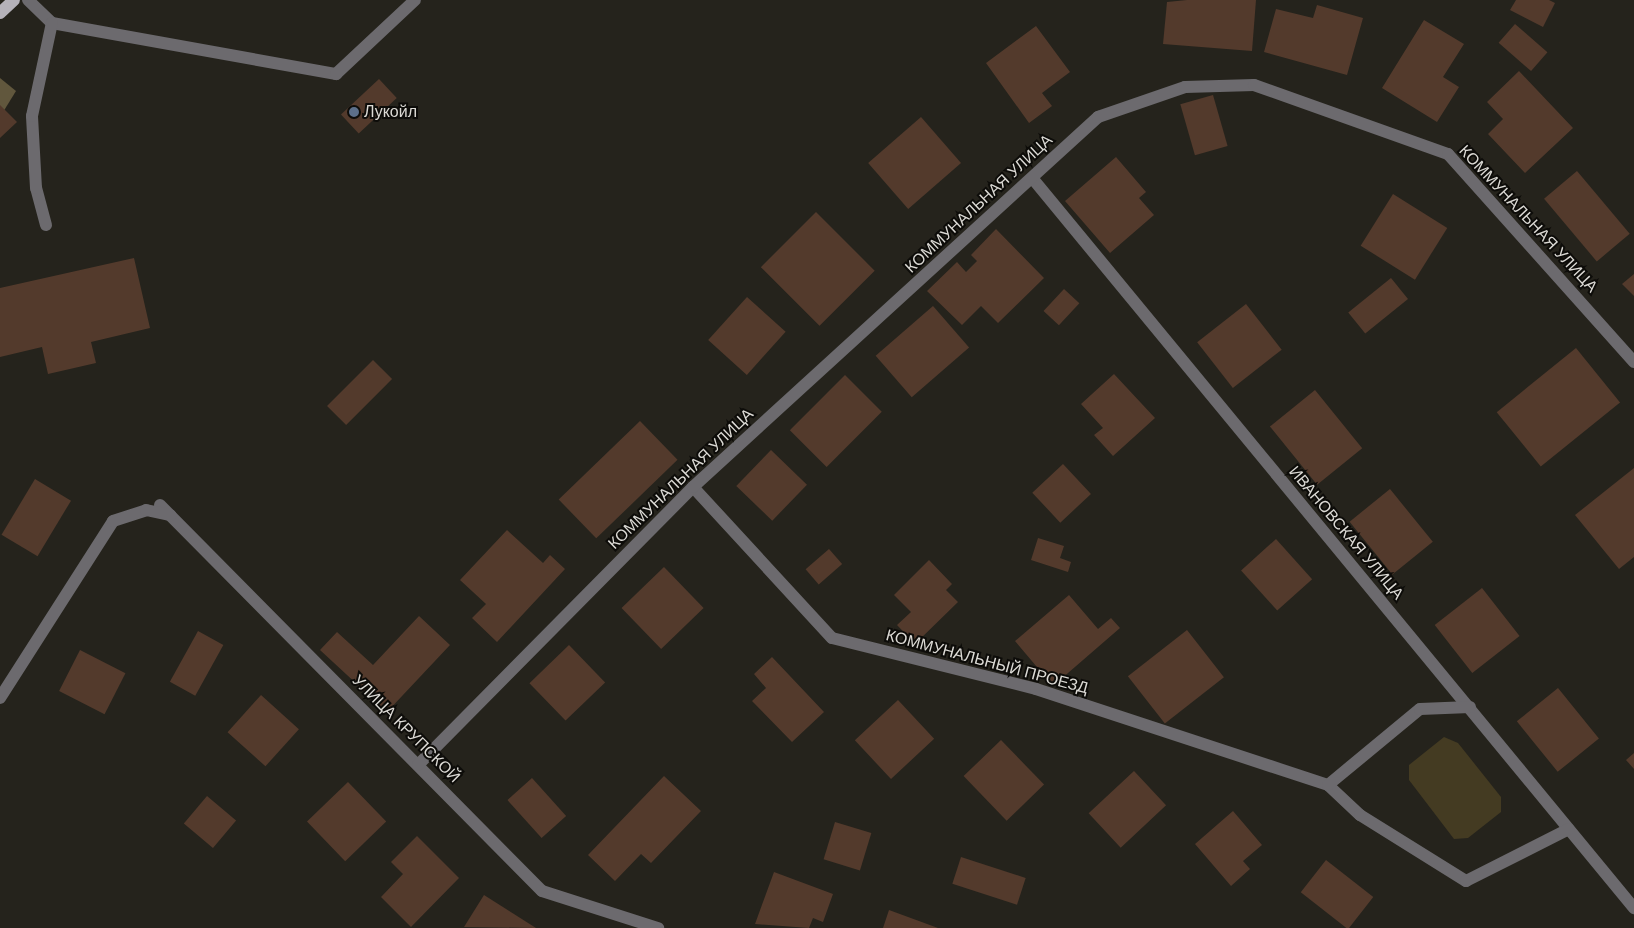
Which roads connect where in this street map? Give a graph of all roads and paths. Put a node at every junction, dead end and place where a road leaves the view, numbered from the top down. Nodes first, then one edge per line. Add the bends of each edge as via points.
1 (14, 0) edge
2 (28, 0) edge
3 (415, 0) edge
4 (0, 13) edge
5 (52, 23) junction
6 (1033, 179) junction
7 (46, 225) dead end
8 (1634, 362) edge
9 (693, 487) junction
10 (160, 505) dead end
11 (171, 515) junction
12 (0, 698) edge
13 (1470, 707) junction
14 (418, 765) junction
15 (1328, 785) junction
16 (1569, 829) junction
17 (1634, 908) edge
18 (658, 928) edge

1 - 4 main road
2 - 5 street
3 - 5 street via 336,74
5 - 7 street via 32,116 36,188
6 - 8 street, КОММУНАЛЬНАЯ УЛИЦА via 1098,117 1185,87 1254,85 1448,154
6 - 9 street, КОММУНАЛЬНАЯ УЛИЦА
6 - 13 street, ИВАНОВСКАЯ УЛИЦА
9 - 14 street, КОММУНАЛЬНАЯ УЛИЦА
9 - 15 street, КОММУНАЛЬНЫЙ ПРОЕЗД via 832,638 1036,688
10 - 11 street, УЛИЦА КРУПСКОЙ
11 - 12 street via 146,510 113,521
11 - 14 street, УЛИЦА КРУПСКОЙ
13 - 15 street via 1420,709
13 - 16 street, ИВАНОВСКАЯ УЛИЦА
14 - 18 street, УЛИЦА КРУПСКОЙ via 542,891
15 - 16 street, КОММУНАЛЬНЫЙ ПРОЕЗД via 1360,814 1466,881
16 - 17 street, ИВАНОВСКАЯ УЛИЦА

